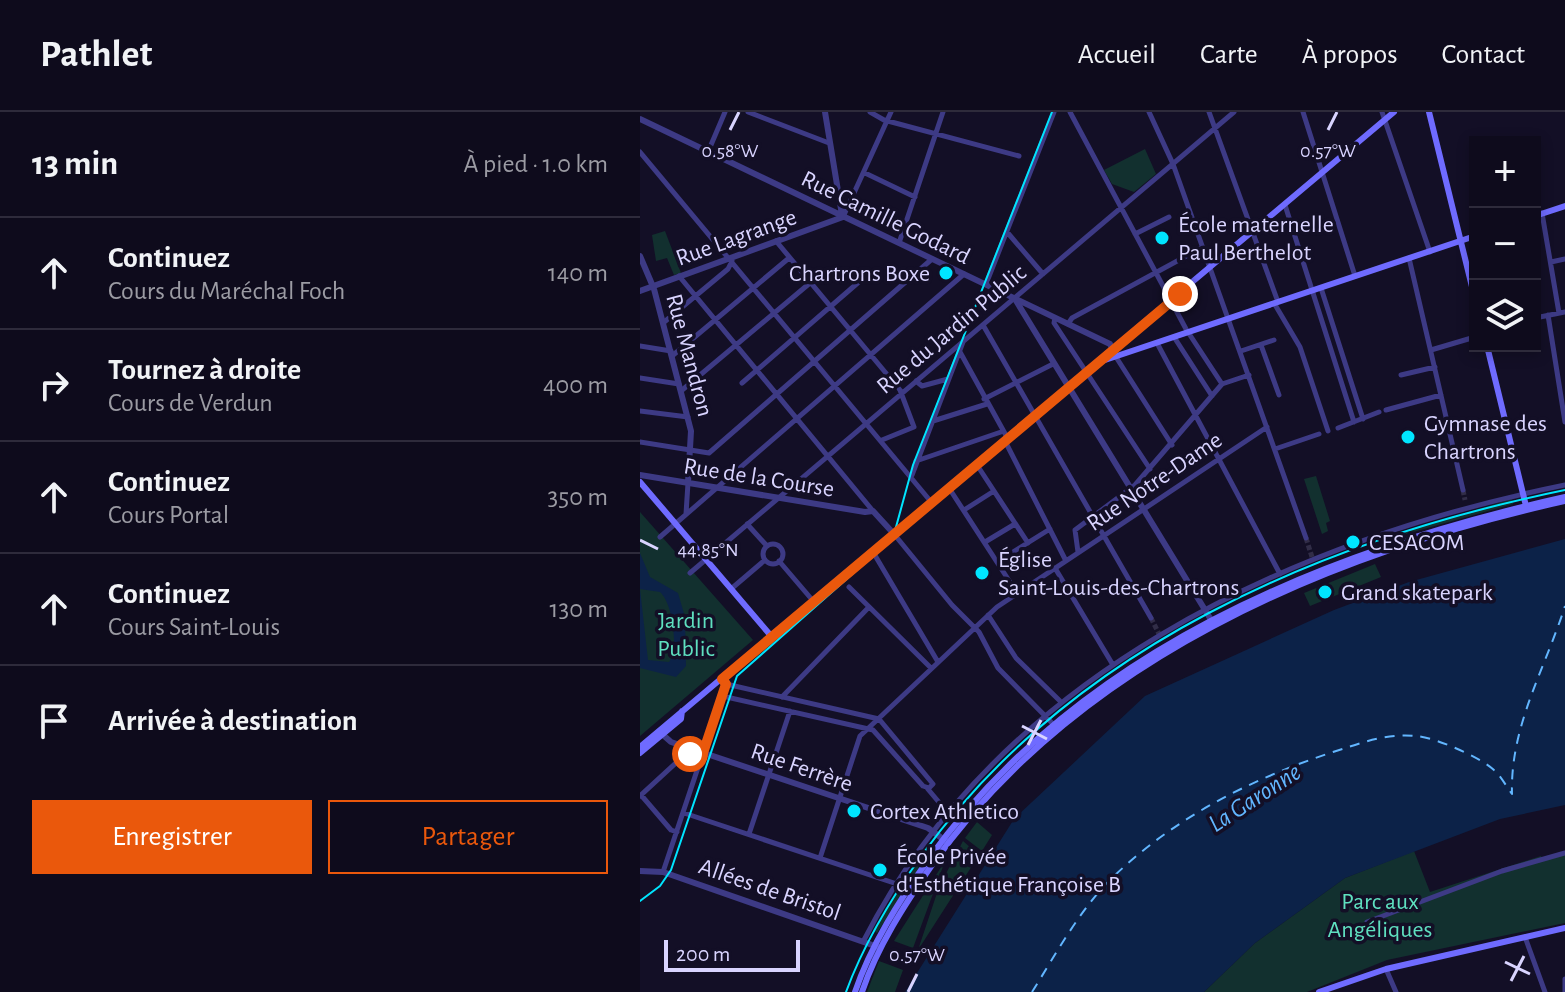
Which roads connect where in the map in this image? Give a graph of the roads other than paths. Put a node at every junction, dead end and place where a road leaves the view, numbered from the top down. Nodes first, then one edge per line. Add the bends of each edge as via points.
1 (725, 112) edge
2 (748, 112) edge
3 (825, 112) edge
4 (870, 112) edge
5 (891, 112) edge
6 (943, 112) edge
7 (1054, 112) edge
8 (1070, 112) edge
9 (1149, 112) edge
10 (1209, 112) edge
11 (1234, 112) edge
12 (1303, 112) edge
13 (1394, 112) edge
14 (1429, 112) edge
15 (1384, 116) edge
16 (640, 119) edge
17 (887, 121) junction
18 (1215, 128) junction
19 (936, 133) junction
20 (829, 143) junction
21 (640, 152) edge
22 (708, 152) junction
23 (1019, 156) dead end
24 (1173, 164) junction
25 (865, 173) junction
26 (1323, 173) junction
27 (915, 197) junction
28 (1285, 205) junction
29 (1565, 206) edge
30 (1121, 208) junction
31 (1541, 213) edge
32 (843, 217) junction
33 (1169, 217) dead end
34 (1541, 222) edge
35 (1007, 232) junction
36 (1252, 233) junction
37 (1135, 234) junction
38 (1469, 238) edge
39 (776, 241) junction
40 (1460, 241) junction
41 (899, 243) junction
42 (1203, 247) junction
43 (1430, 252) junction
44 (640, 256) edge
45 (789, 258) junction
46 (1409, 258) junction
47 (932, 259) junction
48 (1565, 259) edge
49 (731, 260) junction
50 (1551, 262) junction
51 (1211, 268) junction
52 (1156, 272) junction
53 (964, 274) junction
54 (1043, 274) junction
55 (679, 276) junction
56 (1355, 276) junction
57 (1470, 280) edge
58 (860, 281) dead end
59 (810, 283) junction
60 (986, 284) junction
61 (653, 286) junction
62 (755, 287) junction
63 (1321, 288) junction
64 (640, 291) edge
65 (1312, 291) junction
66 (695, 298) junction
67 (1015, 298) junction
68 (1171, 301) junction
69 (1276, 303) junction
70 (830, 307) junction
71 (776, 312) junction
72 (1562, 313) edge
73 (1548, 315) junction
74 (1541, 317) edge
75 (1055, 318) junction
76 (1229, 319) junction
77 (715, 322) junction
78 (663, 323) junction
79 (1068, 324) junction
80 (983, 325) junction
81 (850, 331) junction
82 (1189, 332) junction
83 (796, 336) junction
84 (1174, 337) junction
85 (1469, 339) edge
86 (1274, 340) dead end
87 (964, 341) junction
88 (1157, 343) junction
89 (1261, 345) junction
90 (640, 346) edge
91 (736, 346) junction
92 (1431, 350) junction
93 (960, 351) junction
94 (1241, 351) junction
95 (1488, 352) edge
96 (671, 353) junction
97 (1115, 353) junction
98 (871, 356) junction
99 (816, 360) junction
100 (1053, 364) junction
101 (1435, 367) junction
102 (756, 371) junction
103 (1086, 372) junction
104 (1249, 375) junction
105 (1401, 375) dead end
106 (640, 378) edge
107 (949, 378) junction
108 (916, 381) junction
109 (742, 383) dead end
110 (1016, 383) junction
111 (1222, 384) junction
112 (837, 385) junction
113 (680, 387) junction
114 (1068, 388) junction
115 (901, 394) junction
116 (776, 395) junction
117 (1279, 395) dead end
118 (1441, 395) junction
119 (1212, 396) junction
120 (986, 401) junction
121 (640, 411) edge
122 (1035, 416) junction
123 (1196, 416) junction
124 (688, 417) junction
125 (1363, 419) junction
126 (797, 420) junction
127 (868, 422) junction
128 (932, 422) junction
129 (1354, 422) junction
130 (1565, 422) edge
131 (1267, 427) junction
132 (1328, 431) junction
133 (1001, 432) junction
134 (882, 440) junction
135 (1006, 440) junction
136 (640, 442) edge
137 (1172, 445) junction
138 (1275, 449) junction
139 (690, 450) junction
140 (827, 456) junction
141 (1219, 459) junction
142 (916, 461) junction
143 (977, 465) junction
144 (1150, 469) junction
145 (640, 475) edge
146 (911, 475) junction
147 (640, 482) edge
148 (688, 483) junction
149 (1565, 485) edge
150 (718, 488) junction
151 (949, 488) junction
152 (1131, 488) junction
153 (1463, 490) tunnel mouth
154 (994, 491) junction
155 (1523, 493) junction
156 (778, 498) junction
157 (1565, 499) edge
158 (1465, 500) tunnel mouth
159 (932, 503) junction
160 (1466, 508) junction
161 (1527, 508) junction
162 (964, 510) junction
163 (1144, 510) junction
164 (873, 511) junction
165 (686, 515) junction
166 (1092, 517) junction
167 (1015, 523) junction
168 (676, 524) junction
169 (747, 524) junction
170 (1050, 529) junction
171 (1393, 531) junction
172 (894, 534) junction
173 (1104, 536) junction
174 (660, 537) dead end
175 (1306, 538) tunnel mouth
176 (985, 542) junction
177 (1028, 543) junction
178 (1397, 545) junction
179 (767, 546) junction
180 (873, 552) junction
181 (1078, 553) junction
182 (706, 559) junction
183 (765, 560) junction
184 (779, 561) junction
185 (1066, 561) junction
186 (997, 562) junction
187 (1055, 568) junction
188 (690, 573) dead end
189 (1280, 574) junction
190 (849, 587) dead end
191 (731, 589) junction
192 (1017, 593) junction
193 (814, 602) junction
194 (869, 607) junction
195 (1206, 610) junction
196 (988, 615) junction
197 (1151, 618) tunnel mouth
198 (1213, 624) junction
199 (975, 629) junction
200 (772, 637) junction
201 (938, 662) junction
202 (1113, 665) junction
203 (931, 668) junction
204 (724, 681) junction
205 (722, 696) junction
206 (782, 697) junction
207 (1060, 701) junction
208 (682, 711) junction
209 (790, 711) junction
210 (1045, 713) junction
211 (879, 719) junction
212 (670, 721) junction
213 (1055, 726) junction
214 (868, 728) junction
215 (661, 735) junction
216 (640, 747) edge
217 (691, 749) junction
218 (1005, 750) junction
219 (640, 753) edge
220 (703, 753) junction
221 (1016, 761) junction
222 (769, 775) junction
223 (927, 788) junction
224 (640, 795) edge
225 (840, 799) junction
226 (684, 813) junction
227 (948, 813) junction
228 (677, 832) junction
229 (933, 832) junction
230 (749, 834) junction
231 (946, 841) junction
232 (1565, 853) edge
233 (820, 858) junction
234 (640, 871) edge
235 (663, 872) junction
236 (897, 884) junction
237 (1367, 922) dead end
238 (1565, 928) edge
239 (1525, 936) junction
240 (864, 940) junction
241 (878, 947) junction
242 (1386, 969) junction
243 (1565, 979) edge
244 (855, 992) edge
245 (862, 992) edge
246 (1319, 992) edge
247 (1396, 992) edge
248 (1545, 992) edge
249 (1565, 992) edge

1 - 22 street
2 - 20 street
3 - 20 street
4 - 17 street
5 - 17 street
6 - 19 street
7 - 35 street
8 - 30 street
9 - 24 street
10 - 18 street
11 - 18 street, Rue du Jardin Public
12 - 26 street
13 - 15 main road
14 - 40 main road
15 - 26 main road
15 - 43 street
16 - 22 street, Rue Camille Godard
17 - 19 street
17 - 25 street
18 - 24 street, Rue du Jardin Public
18 - 36 street
19 - 23 street
19 - 27 street
20 - 32 street
21 - 49 street
22 - 32 street, Rue Camille Godard
24 - 30 street, Rue du Jardin Public
24 - 42 street
25 - 27 street
25 - 32 street
26 - 28 main road
26 - 56 street
27 - 41 street
28 - 36 main road
28 - 65 street
29 - 31 main road
30 - 37 street
30 - 54 street, Rue du Jardin Public
32 - 39 street, Rue Lagrange
32 - 41 street, Rue Camille Godard
33 - 37 street
34 - 50 street
35 - 54 street
35 - 60 street
36 - 51 main road
36 - 69 street
37 - 52 street
38 - 40 main road
39 - 45 street
39 - 49 street, Rue Lagrange
40 - 43 main road
40 - 57 main road
41 - 47 street, Rue Camille Godard
42 - 51 street
42 - 52 street
43 - 46 main road
44 - 61 street, Rue Mandron
45 - 59 street
45 - 62 street
46 - 56 main road
46 - 92 street
47 - 53 street, Rue Camille Godard
47 - 81 street
48 - 50 street
49 - 55 street, Rue Lagrange
49 - 62 street
49 - 66 street
50 - 72 street
51 - 68 main road
51 - 76 street
52 - 68 street
52 - 79 street
53 - 60 street, Rue Camille Godard
53 - 98 street
54 - 67 street, Rue du Jardin Public
55 - 61 street, Rue Lagrange
55 - 66 street
56 - 63 main road
58 - 70 street
59 - 70 street
59 - 71 street
60 - 67 street, Rue Camille Godard
61 - 64 street, Rue Lagrange
61 - 78 street, Rue Mandron
62 - 71 street
62 - 77 street
63 - 65 main road
63 - 125 street
65 - 69 main road
65 - 129 street
66 - 77 street
66 - 78 street
67 - 75 street, Rue Camille Godard
67 - 80 street, Rue du Jardin Public
67 - 100 street
68 - 82 street
68 - 97 main road
69 - 76 main road
69 - 132 street via 1300,347
70 - 81 street
70 - 83 street
71 - 83 street
71 - 91 street
72 - 73 street
73 - 74 street
73 - 130 street
75 - 79 street, Rue Camille Godard
75 - 103 street
76 - 82 main road
76 - 94 street
77 - 91 street
77 - 96 street
78 - 96 street, Rue Mandron
79 - 97 street, Rue Camille Godard
80 - 87 street, Rue du Jardin Public
80 - 110 street
81 - 98 street
81 - 99 street
82 - 84 main road
82 - 111 street
83 - 99 street
83 - 102 street
84 - 88 main road
84 - 119 street
85 - 92 street
86 - 89 street
87 - 93 street
87 - 108 street, Rue du Jardin Public
88 - 97 main road
88 - 123 street
89 - 94 street
89 - 117 street
90 - 96 street
91 - 102 street
91 - 113 street
92 - 101 street
93 - 107 street
93 - 120 street
94 - 104 street
95 - 155 main road
96 - 113 street, Rue Mandron
97 - 103 main road
97 - 137 street
98 - 112 street
98 - 115 street
99 - 112 street
99 - 116 street
100 - 110 street
100 - 114 street
101 - 105 street
101 - 118 street
102 - 109 street
102 - 116 street
103 - 114 main road
103 - 144 street
104 - 111 street
104 - 131 street
106 - 113 street
107 - 108 street via 922,386
107 - 128 street
108 - 115 street, Rue du Jardin Public
110 - 120 street
110 - 122 street
111 - 119 street
112 - 126 street
112 - 127 street
113 - 124 street, Rue Mandron
114 - 122 main road
114 - 152 street
115 - 127 street, Rue du Jardin Public
115 - 134 street via 913,428
116 - 126 street
116 - 139 street via 709,453
118 - 125 street
118 - 153 street
119 - 123 street
120 - 128 street
120 - 133 street
121 - 124 street
122 - 135 main road
122 - 166 street
123 - 137 street
123 - 141 street
124 - 139 street, Rue Mandron
125 - 129 street
126 - 140 street
126 - 150 street
127 - 134 street
127 - 140 street, Rue du Jardin Public
128 - 142 street
129 - 132 street
131 - 138 street
131 - 141 street, Rue Notre-Dame
132 - 138 street
133 - 135 street
133 - 142 street
134 - 146 street
135 - 143 main road
135 - 170 street
136 - 139 street
137 - 144 street
138 - 175 street
139 - 148 street, Rue Mandron
140 - 156 street, Rue du Jardin Public
140 - 164 street
141 - 163 street, Rue Notre-Dame
141 - 189 street
142 - 146 street
143 - 151 main road
143 - 154 street
144 - 152 street
145 - 148 street, Rue de la Course
146 - 159 street
147 - 168 main road
148 - 150 street, Rue de la Course
148 - 165 street, Rue Mandron
149 - 155 street
150 - 156 street, Rue de la Course
150 - 165 street
151 - 159 main road
151 - 162 street
152 - 163 street
152 - 166 street
154 - 162 street
154 - 167 street
155 - 160 street
155 - 161 main road
156 - 164 street, Rue de la Course
156 - 169 street, Rue du Jardin Public
157 - 161 main road
158 - 160 street
159 - 172 main road
160 - 171 street
161 - 178 main road
162 - 176 street
163 - 173 street, Rue Notre-Dame
163 - 195 street
164 - 172 street
165 - 168 street
166 - 173 street
166 - 181 street via 1075,530
167 - 176 street
167 - 177 street
168 - 174 street
168 - 182 main road
169 - 179 street
169 - 182 street, Rue du Jardin Public
170 - 177 street
170 - 185 street
171 - 178 street
171 - 189 street
172 - 180 main road
172 - 199 street
173 - 181 street, Rue Notre-Dame
173 - 197 street
176 - 186 street
177 - 186 street
178 - 198 main road
179 - 183 street
179 - 184 street via 780,547
180 - 193 main road
180 - 201 street
181 - 185 street, Rue Notre-Dame
182 - 188 street, Rue du Jardin Public
182 - 191 main road
183 - 184 street
183 - 191 street
184 - 193 street
185 - 187 street, Rue Notre-Dame
186 - 192 street
187 - 192 street, Rue Notre-Dame
187 - 202 street
189 - 195 street
190 - 194 street
191 - 200 main road
192 - 196 street, Rue Notre-Dame
193 - 200 main road
194 - 203 street
194 - 206 street
195 - 198 street
195 - 202 street
196 - 199 street, Rue Notre-Dame
196 - 207 street via 1016,658
198 - 213 main road
199 - 201 street, Rue Notre-Dame
199 - 210 street via 998,668
200 - 204 main road
201 - 203 street, Rue Notre-Dame
202 - 207 street
203 - 211 street, Rue Notre-Dame
204 - 205 street
204 - 206 street
204 - 208 main road
205 - 209 street
205 - 220 street
206 - 211 street
207 - 210 street
208 - 212 main road
208 - 215 main road via 681,719
209 - 214 street
209 - 222 street
210 - 213 street
210 - 218 street
211 - 214 street, Rue Notre-Dame
211 - 223 street via 932,778
212 - 215 street
212 - 216 main road
213 - 221 main road
214 - 223 street
214 - 225 street via 860,736
215 - 217 street, Rue Ferrère
215 - 219 main road
217 - 220 street, Rue Ferrère
217 - 224 street
218 - 221 street
218 - 227 street
220 - 222 street, Rue Ferrère
220 - 226 street
221 - 231 main road
222 - 225 street, Rue Ferrère
222 - 230 street
223 - 227 street
224 - 228 street
225 - 229 street, Rue Ferrère
225 - 233 street
226 - 228 street
226 - 230 street
227 - 229 street
228 - 235 street
229 - 231 street, Rue Ferrère
229 - 236 street
230 - 233 street
231 - 241 main road
232 - 237 street
233 - 236 street
234 - 235 street, Allées de Bristol
235 - 240 street, Allées de Bristol
236 - 240 street
238 - 239 main road
239 - 242 main road
239 - 248 street
240 - 241 street, Allées de Bristol
241 - 244 main road
241 - 245 main road
242 - 246 main road
242 - 247 street
243 - 249 street

